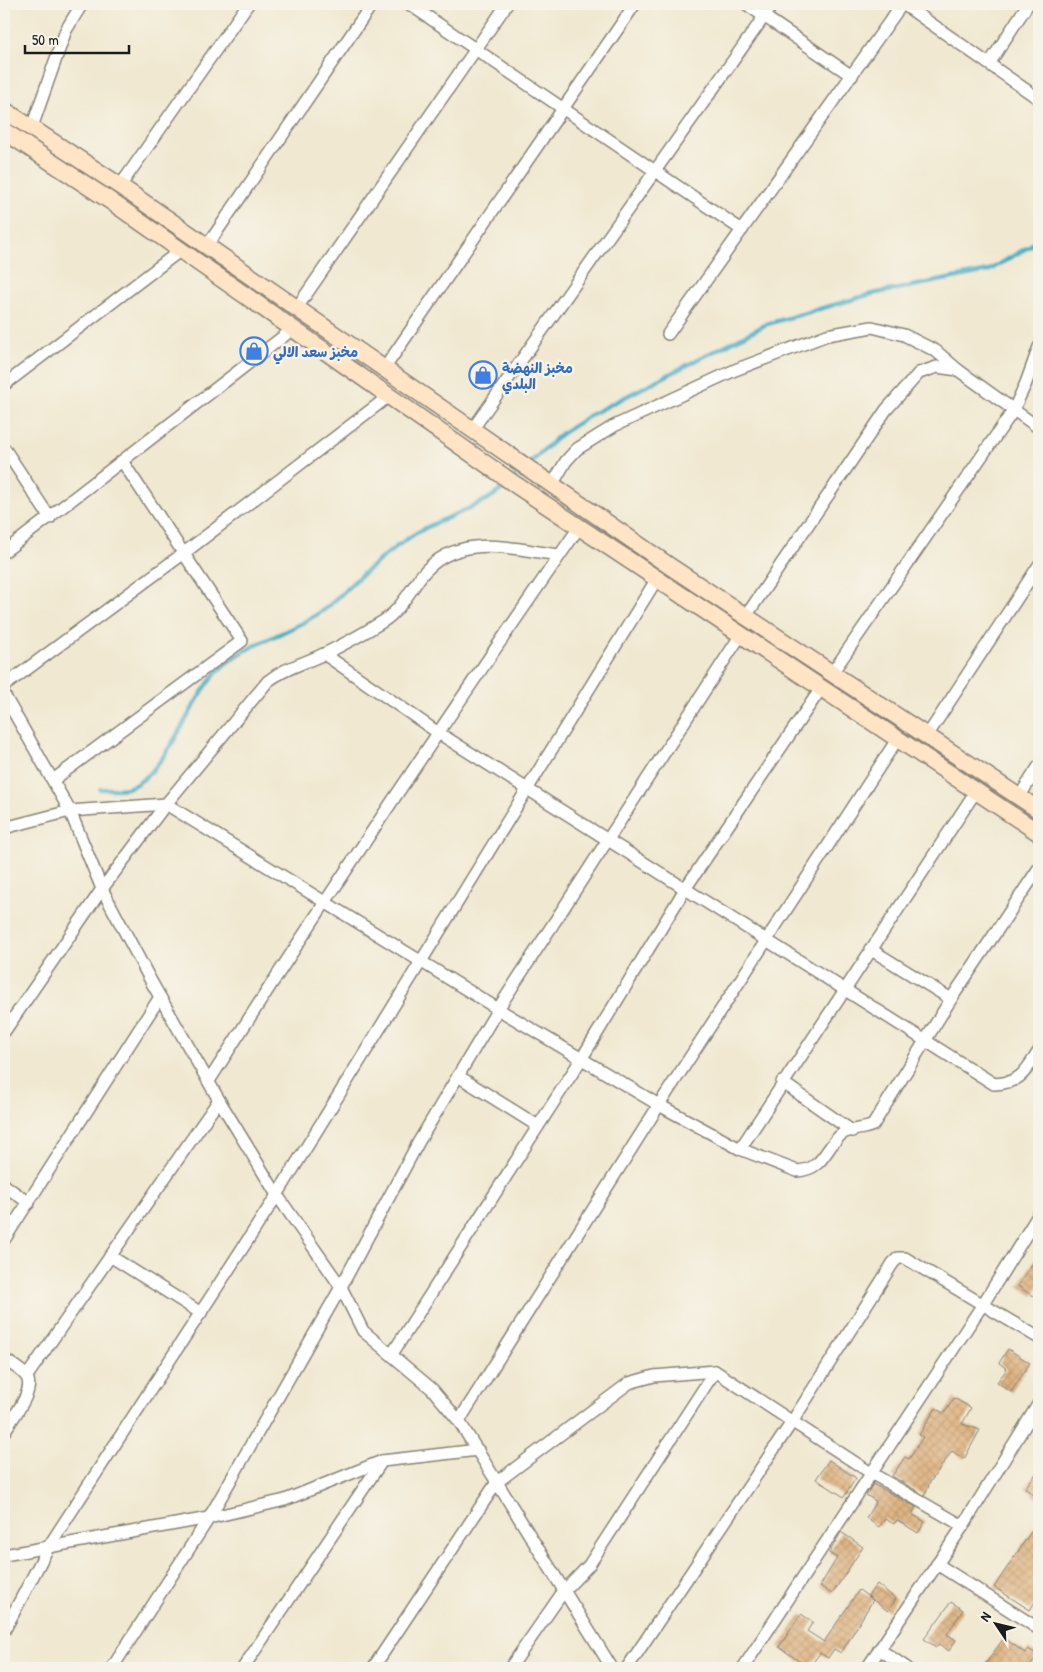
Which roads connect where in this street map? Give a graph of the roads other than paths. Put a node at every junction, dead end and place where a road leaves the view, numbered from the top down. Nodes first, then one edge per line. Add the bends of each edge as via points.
1 (82, 4) edge
2 (248, 4) edge
3 (372, 4) edge
4 (410, 4) edge
5 (507, 4) edge
6 (635, 4) edge
7 (746, 4) edge
8 (773, 4) edge
9 (902, 4) edge
10 (1028, 4) edge
11 (764, 16) junction
12 (476, 50) junction
13 (989, 64) junction
14 (852, 76) junction
15 (1039, 99) edge
16 (563, 108) junction
17 (4, 110) edge
18 (32, 127) junction
19 (4, 131) edge
20 (657, 171) junction
21 (120, 186) junction
22 (742, 230) junction
23 (207, 246) junction
24 (181, 250) junction
25 (296, 309) junction
26 (293, 330) junction
27 (668, 334) dead end
28 (1039, 347) edge
29 (384, 369) junction
30 (958, 370) junction
31 (4, 385) edge
32 (389, 396) junction
33 (1012, 411) junction
34 (1039, 428) edge
35 (472, 430) junction
36 (4, 448) edge
37 (122, 461) junction
38 (552, 485) junction
39 (50, 518) junction
40 (580, 526) junction
41 (4, 552) edge
42 (184, 554) junction
43 (559, 556) junction
44 (1039, 565) edge
45 (658, 577) junction
46 (746, 616) junction
47 (742, 634) junction
48 (324, 654) junction
49 (832, 673) junction
50 (4, 686) edge
51 (822, 687) junction
52 (4, 695) edge
53 (437, 732) junction
54 (927, 736) junction
55 (898, 738) junction
56 (1039, 766) edge
57 (52, 780) junction
58 (529, 788) junction
59 (976, 791) junction
60 (1019, 797) junction
61 (166, 804) junction
62 (1039, 810) edge
63 (70, 811) junction
64 (5, 829) edge
65 (1039, 833) edge
66 (606, 840) junction
67 (1039, 868) edge
68 (102, 889) junction
69 (686, 889) junction
70 (325, 900) junction
71 (766, 939) junction
72 (870, 949) junction
73 (423, 962) junction
74 (844, 988) junction
75 (160, 997) junction
76 (951, 999) junction
77 (498, 1009) junction
78 (4, 1032) edge
79 (925, 1040) junction
80 (1039, 1051) edge
81 (582, 1058) junction
82 (458, 1076) junction
83 (209, 1081) junction
84 (782, 1082) junction
85 (219, 1100) junction
86 (659, 1105) junction
87 (538, 1126) junction
88 (852, 1131) junction
89 (740, 1149) junction
90 (4, 1185) edge
91 (277, 1195) junction
92 (29, 1203) junction
93 (1039, 1214) edge
94 (4, 1240) edge
95 (110, 1256) junction
96 (341, 1287) junction
97 (983, 1304) junction
98 (201, 1312) junction
99 (1039, 1338) edge
100 (392, 1354) junction
101 (4, 1359) edge
102 (715, 1371) junction
103 (26, 1376) junction
104 (1039, 1403) edge
105 (459, 1421) junction
106 (792, 1422) junction
107 (4, 1432) edge
108 (478, 1450) junction
109 (382, 1461) junction
110 (871, 1473) junction
111 (498, 1482) junction
112 (209, 1518) junction
113 (963, 1526) junction
114 (49, 1546) junction
115 (4, 1555) edge
116 (937, 1564) junction
117 (564, 1592) junction
118 (1038, 1627) edge
119 (4, 1631) edge
120 (879, 1649) junction
121 (112, 1668) edge
122 (243, 1668) edge
123 (373, 1668) edge
124 (510, 1668) edge
125 (612, 1668) edge
126 (628, 1668) edge
127 (743, 1668) edge
128 (867, 1668) edge
129 (907, 1668) edge

1 - 18 street via 66,30
2 - 21 street
3 - 23 street
4 - 12 street
5 - 12 street
6 - 16 street
7 - 11 street
8 - 11 street
9 - 13 street
9 - 14 street
10 - 13 street
11 - 14 street
11 - 20 street
12 - 16 street
12 - 25 street
13 - 15 street
14 - 22 street
16 - 20 street
16 - 29 street
17 - 18 main road
18 - 21 main road
19 - 24 main road
20 - 22 street
20 - 35 street
21 - 23 main road
22 - 27 street
23 - 25 main road
24 - 26 main road
24 - 31 street
25 - 29 main road
26 - 32 main road
26 - 37 street
28 - 33 street
29 - 35 main road
30 - 33 street
30 - 38 street via 936,350 904,335 872,327 827,335 734,370 614,426 576,449
30 - 46 street via 936,367 919,373 905,387 863,442
32 - 40 main road
32 - 42 street
33 - 34 street
33 - 49 street
35 - 38 main road
36 - 39 street
37 - 39 street
37 - 42 street
38 - 46 main road
39 - 41 street
40 - 43 street
40 - 45 main road
42 - 50 street
42 - 57 street via 242,641
43 - 48 street via 491,546 456,550 424,573 385,621
43 - 53 street
44 - 54 street
45 - 47 main road
45 - 58 street
46 - 49 main road
47 - 51 main road
47 - 66 street
48 - 53 street
48 - 61 street via 282,671 268,681
49 - 54 main road
51 - 55 main road
51 - 69 street
52 - 57 street
53 - 58 street
53 - 70 street
54 - 60 main road
55 - 59 main road
55 - 71 street
56 - 60 street
57 - 63 street
58 - 66 street
58 - 73 street
59 - 65 main road
59 - 72 street
60 - 62 main road
61 - 63 street
61 - 68 street
61 - 70 street
63 - 64 street
63 - 68 street
66 - 69 street
66 - 77 street
67 - 76 street
68 - 75 street
68 - 78 street
69 - 71 street
69 - 81 street
70 - 73 street
70 - 83 street
71 - 74 street
71 - 86 street
72 - 74 street
72 - 76 street
73 - 77 street
73 - 91 street
74 - 79 street
74 - 84 street
75 - 83 street
75 - 92 street
76 - 79 street
77 - 81 street
77 - 82 street
79 - 80 street via 994,1084 1008,1083 1022,1076
79 - 88 street via 873,1124
81 - 86 street
81 - 87 street
82 - 87 street
82 - 96 street
83 - 85 street
84 - 88 street
84 - 89 street
85 - 91 street
85 - 95 street
86 - 89 street
86 - 105 street
87 - 100 street
88 - 89 street via 841,1135 816,1166 807,1170 797,1171
90 - 92 street
91 - 96 street
91 - 98 street
92 - 94 street
93 - 97 street
95 - 98 street
95 - 103 street
96 - 100 street via 363,1331
96 - 112 street
97 - 99 street
97 - 106 street via 905,1258 898,1258
97 - 110 street
98 - 114 street
100 - 105 street via 432,1389
101 - 103 street
102 - 106 street
102 - 111 street via 654,1376 629,1383
102 - 117 street via 589,1565
103 - 107 street via 30,1385 26,1396
104 - 113 street
105 - 108 street
106 - 110 street
106 - 126 street
108 - 109 street
108 - 111 street
109 - 112 street via 285,1500
109 - 122 street
110 - 113 street
110 - 127 street
111 - 117 street
111 - 123 street
112 - 114 street
112 - 121 street
113 - 116 street
114 - 115 street
114 - 119 street
116 - 118 street
116 - 120 street
117 - 124 street
117 - 125 street
120 - 128 street
120 - 129 street

